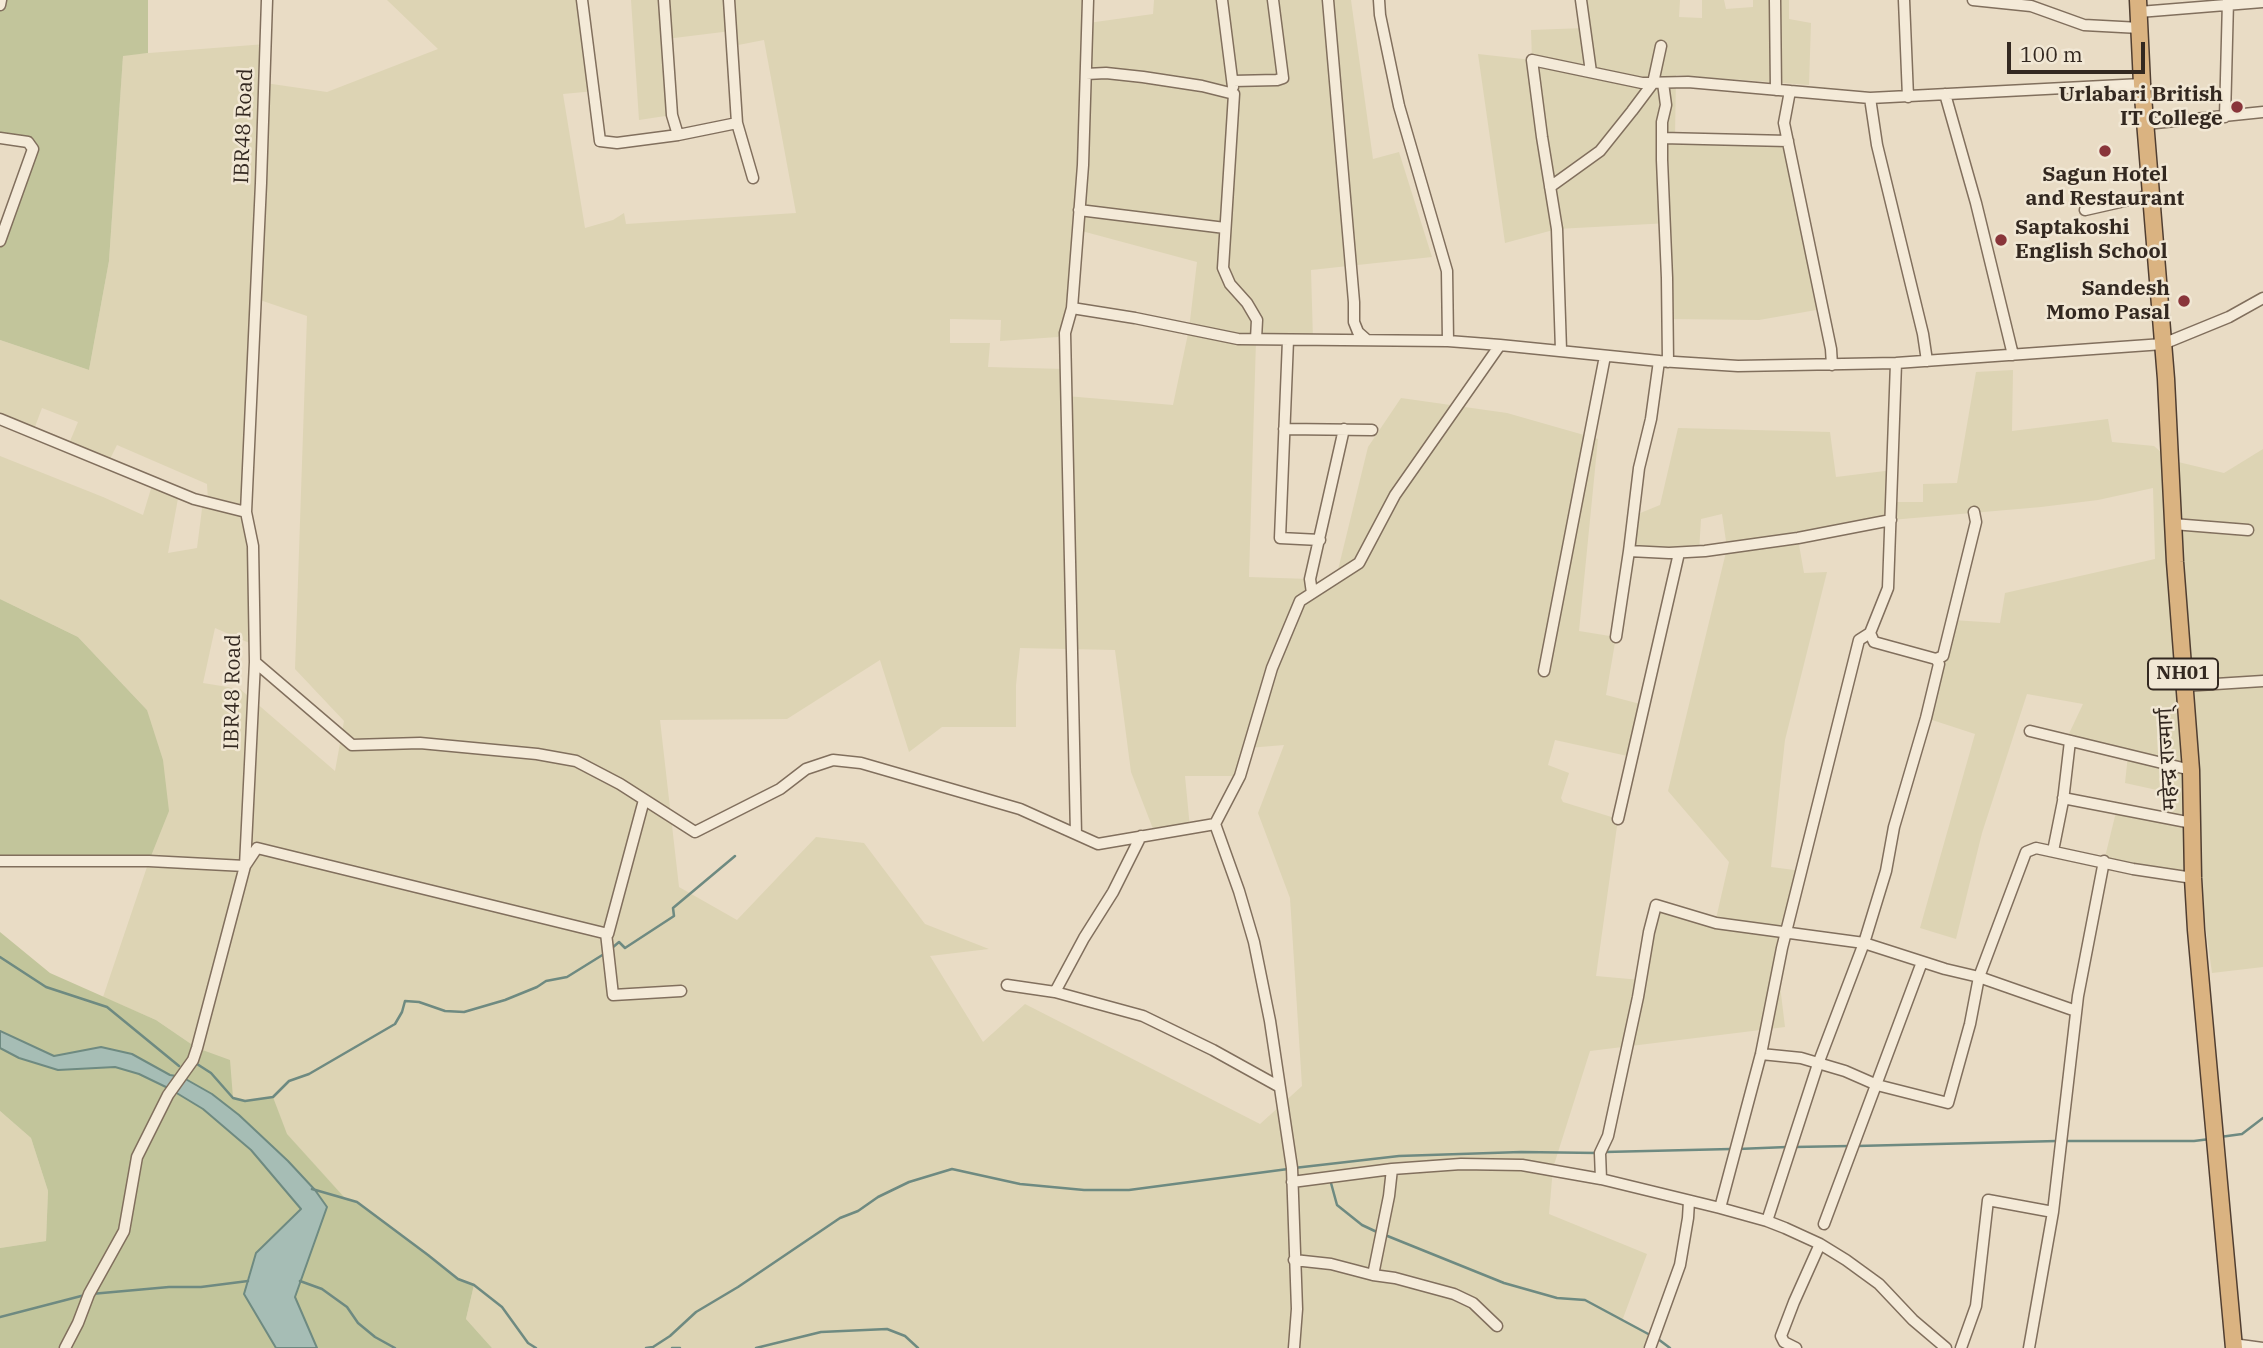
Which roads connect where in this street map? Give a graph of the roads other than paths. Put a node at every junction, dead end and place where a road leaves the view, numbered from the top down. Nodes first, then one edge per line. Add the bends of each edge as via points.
1 (267, 0) edge
2 (582, 0) edge
3 (664, 0) edge
4 (729, 0) edge
5 (1088, 0) edge
6 (1222, 0) edge
7 (1273, 0) edge
8 (1328, 0) edge
9 (1380, 0) edge
10 (1581, 0) edge
11 (1775, 0) edge
12 (1904, 0) edge
13 (1973, 0) edge
14 (2263, 2) edge
15 (2228, 3) edge
16 (2139, 13) edge
17 (1661, 46) dead end
18 (1591, 72) junction
19 (1086, 74) junction
20 (1233, 81) junction
21 (1658, 83) junction
22 (2143, 84) junction
23 (1776, 90) junction
24 (1790, 91) junction
25 (1234, 94) junction
26 (1945, 94) junction
27 (1908, 97) junction
28 (1870, 98) junction
29 (2263, 112) edge
30 (2225, 117) junction
31 (737, 123) junction
32 (2146, 124) junction
33 (678, 135) junction
34 (0, 138) edge
35 (1662, 138) junction
36 (1788, 141) junction
37 (753, 178) dead end
38 (1550, 187) junction
39 (2151, 195) junction
40 (1079, 209) junction
41 (2085, 210) dead end
42 (1225, 228) junction
43 (0, 241) edge
44 (2263, 298) edge
45 (1072, 308) junction
46 (1256, 339) junction
47 (1288, 340) junction
48 (1368, 340) junction
49 (1448, 341) junction
50 (2163, 344) junction
51 (1500, 345) junction
52 (1561, 350) junction
53 (2013, 355) junction
54 (1605, 356) junction
55 (1664, 361) junction
56 (1927, 361) junction
57 (1896, 363) junction
58 (1832, 365) junction
59 (0, 419) edge
60 (1284, 429) junction
61 (1344, 429) junction
62 (1372, 430) dead end
63 (246, 512) junction
64 (1974, 512) dead end
65 (1891, 520) junction
66 (2173, 524) junction
67 (2248, 530) dead end
68 (1320, 540) junction
69 (1629, 551) junction
70 (1679, 553) junction
71 (1312, 593) junction
72 (1870, 634) junction
73 (1616, 637) dead end
74 (1936, 659) junction
75 (255, 662) junction
76 (1544, 671) dead end
77 (2263, 681) edge
78 (2184, 686) junction
79 (2030, 731) dead end
80 (2070, 741) junction
81 (2191, 770) junction
82 (2063, 798) junction
83 (644, 800) junction
84 (1618, 819) dead end
85 (2192, 823) junction
86 (1214, 824) junction
87 (1076, 834) junction
88 (1141, 836) junction
89 (2053, 851) junction
90 (2104, 861) junction
91 (0, 862) edge
92 (244, 866) junction
93 (2193, 878) junction
94 (606, 933) junction
95 (1786, 933) junction
96 (1864, 943) junction
97 (1922, 962) junction
98 (1979, 977) junction
99 (1007, 985) dead end
100 (681, 991) dead end
101 (1055, 992) junction
102 (2076, 1011) junction
103 (1761, 1054) junction
104 (1818, 1064) junction
105 (1877, 1084) junction
106 (1278, 1086) junction
107 (1392, 1169) junction
108 (1601, 1179) junction
109 (1292, 1182) junction
110 (1689, 1201) junction
111 (1720, 1208) junction
112 (2053, 1212) junction
113 (1767, 1221) junction
114 (1824, 1224) dead end
115 (1820, 1244) junction
116 (1294, 1260) junction
117 (1373, 1275) junction
118 (1497, 1326) dead end
119 (1936, 1338) junction
120 (2234, 1346) edge
121 (65, 1348) edge
122 (1294, 1348) edge
123 (1650, 1348) edge
124 (1796, 1348) edge
125 (1930, 1348) edge
126 (1946, 1348) edge
127 (1961, 1348) edge
128 (2029, 1348) edge
129 (2263, 1348) edge

1 - 63 street, IBR48 Road
2 - 33 street via 600,141 617,144
3 - 33 street via 672,115
4 - 31 street
5 - 19 street
6 - 20 street
7 - 20 street via 1283,78
8 - 48 street via 1354,322
9 - 49 street via 1399,106 1447,271
10 - 18 street
11 - 23 street
12 - 27 street
13 - 16 street via 2031,6 2084,25
14 - 15 street
15 - 16 street
15 - 30 street
16 - 22 highway, महेन्द्र राज्मार्ग् / NH01
17 - 21 street
18 - 21 street
18 - 38 street via 1532,60
19 - 25 street via 1143,77
19 - 40 street
20 - 25 street
21 - 23 street
21 - 35 street via 1666,105
21 - 38 street via 1600,151
22 - 26 street
22 - 32 highway, महेन्द्र राज्मार्ग् / NH01
23 - 24 street
24 - 28 street
24 - 36 street via 1784,122
25 - 42 street
26 - 27 street
26 - 53 street
27 - 28 street
28 - 56 street
29 - 30 street
30 - 32 street
31 - 33 street
31 - 37 street
32 - 39 highway, महेन्द्र राज्मार्ग् / NH01
34 - 43 street via 28,142 33,149
35 - 36 street
35 - 55 street via 1667,278
36 - 58 street
38 - 52 street via 1557,229
39 - 41 street
39 - 50 highway, महेन्द्र राज्मार्ग् / NH01
40 - 42 street
40 - 45 street
42 - 46 street via 1223,268 1257,320
44 - 50 street
45 - 46 street
45 - 87 street via 1064,352
46 - 47 street
47 - 48 street
47 - 60 street
48 - 49 street
49 - 51 street
50 - 53 street
50 - 66 highway, महेन्द्र राज्मार्ग् / NH01
51 - 52 street
51 - 71 street via 1395,495 1359,563
52 - 54 street
53 - 56 street
54 - 55 street
54 - 76 street
55 - 58 street
55 - 69 street via 1639,468
56 - 57 street
57 - 58 street
57 - 65 street
59 - 63 street via 194,499
60 - 61 street
60 - 68 street via 1280,538
61 - 62 street
61 - 68 street
63 - 75 street, IBR48 Road via 253,546
64 - 74 street via 1976,522 1943,656
65 - 70 street
65 - 72 street via 1888,588
66 - 67 street
66 - 78 highway, महेन्द्र राज्मार्ग् / NH01
68 - 71 street via 1310,579
69 - 70 street
69 - 73 street
70 - 84 street
71 - 86 street via 1300,601 1272,667 1240,776
72 - 74 street via 1874,642
72 - 95 street via 1859,640
74 - 96 street via 1939,664 1926,718
75 - 83 street via 352,745 420,743 576,761
75 - 92 street, IBR48 Road
77 - 78 street
78 - 81 highway, महेन्द्र राज्मार्ग् / NH01
79 - 80 street
80 - 81 street
80 - 82 street
81 - 85 highway, महेन्द्र राज्मार्ग् / NH01
82 - 85 street
82 - 89 street
83 - 87 street via 695,832 780,789 806,769 833,760 861,763 1020,809
83 - 94 street
85 - 93 highway, महेन्द्र राज्मार्ग् / NH01
86 - 88 street
86 - 106 street via 1254,942
87 - 88 street via 1098,844
88 - 101 street
89 - 90 street
89 - 98 street via 2036,848 2026,852
90 - 93 street
90 - 102 street
91 - 92 street
92 - 94 street via 257,848
92 - 121 street, IBR48 Road via 197,1048 137,1157 124,1231
93 - 120 highway, महेन्द्र राज्मार्ग् / NH01
94 - 100 street via 613,995
95 - 96 street
95 - 103 street
95 - 108 street via 1716,923 1656,905 1608,1136 1600,1153
96 - 97 street
96 - 104 street
97 - 98 street
97 - 105 street
98 - 102 street
98 - 105 street via 1948,1103
99 - 101 street
101 - 106 street via 1143,1016
102 - 112 street
103 - 104 street
103 - 111 street
104 - 105 street
104 - 113 street
105 - 114 street
106 - 109 street
107 - 108 street via 1522,1166
107 - 109 street
107 - 117 street
108 - 110 street
109 - 116 street
110 - 111 street
110 - 123 street via 1680,1265
111 - 113 street
112 - 127 street via 1988,1200 1976,1306
112 - 128 street
113 - 115 street
115 - 119 street via 1879,1284
115 - 124 street via 1781,1336
116 - 117 street
116 - 122 street
117 - 118 street via 1454,1294 1473,1303
119 - 125 street
119 - 126 street
120 - 129 street

